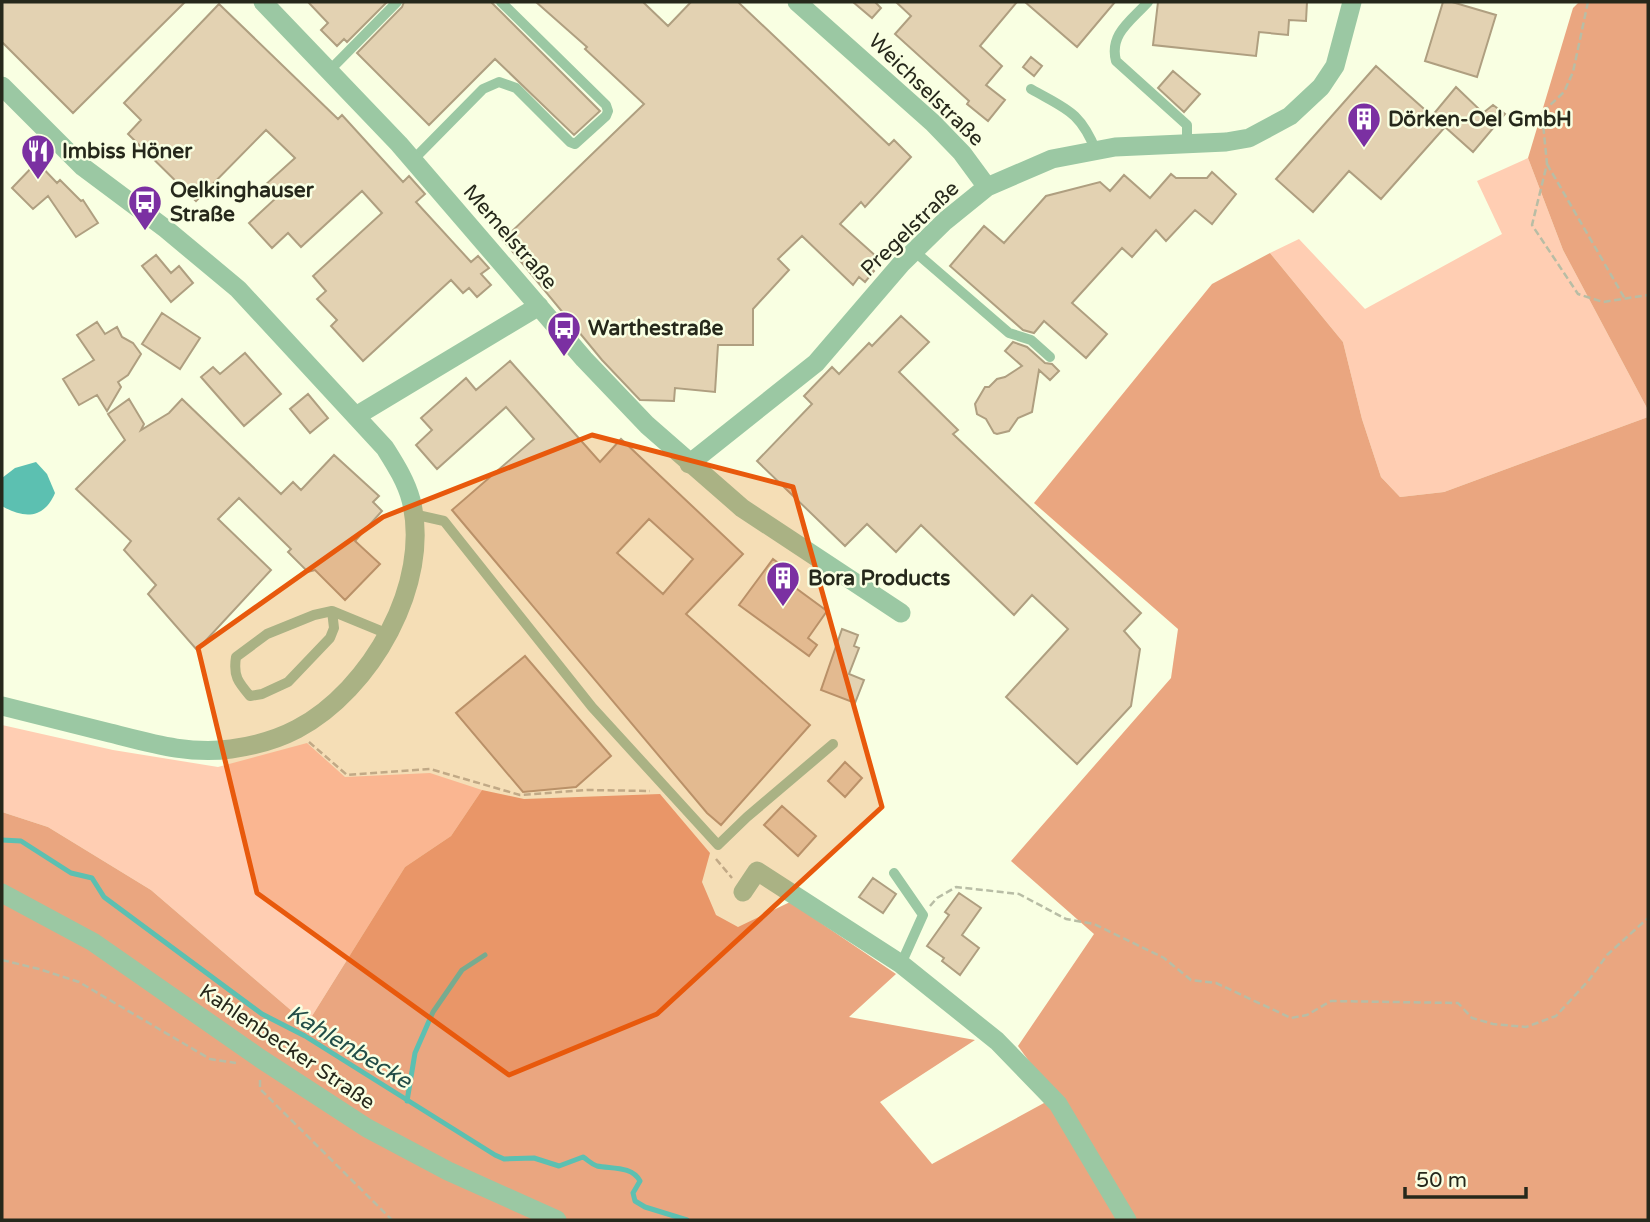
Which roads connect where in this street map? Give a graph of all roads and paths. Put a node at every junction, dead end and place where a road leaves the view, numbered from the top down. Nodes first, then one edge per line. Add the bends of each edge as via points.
1 (263, 2) edge
2 (397, 2) edge
3 (501, 2) edge
4 (797, 2) edge
5 (1148, 2) edge
6 (1352, 2) edge
7 (1588, 2) edge
8 (329, 71) junction
9 (2, 86) edge
10 (1031, 89) dead end
11 (1187, 144) junction
12 (1096, 151) junction
13 (412, 160) junction
14 (1547, 164) junction
15 (987, 187) junction
16 (914, 251) junction
17 (1648, 295) edge
18 (1625, 299) junction
19 (539, 306) junction
20 (1050, 357) dead end
21 (356, 416) junction
22 (689, 464) junction
23 (413, 514) junction
24 (332, 611) junction
25 (901, 614) dead end
26 (389, 634) junction
27 (2, 706) edge
28 (299, 729) junction
29 (833, 744) dead end
30 (660, 791) dead end
31 (710, 851) dead end
32 (894, 873) dead end
33 (743, 892) joint
34 (2, 893) edge
35 (923, 915) junction
36 (1648, 918) edge
37 (2, 960) edge
38 (901, 964) junction
39 (261, 1059) junction
40 (392, 1220) edge
41 (558, 1220) edge
42 (1127, 1220) edge

1 - 8 street, Memelstraße
2 - 8 lane
3 - 13 lane via 606,105 606,116 575,144 516,88 505,82 492,83
4 - 15 street, Weichselstraße via 933,123
5 - 11 lane via 1116,38 1116,61 1187,125
6 - 11 street, Pregelstraße via 1335,66 1321,87 1290,116 1250,138
7 - 14 path via 1573,72 1564,92 1546,108
8 - 13 street, Memelstraße
9 - 21 street via 83,167 238,289
10 - 12 lane via 1076,115
11 - 12 street, Pregelstraße
12 - 15 street, Pregelstraße via 1052,159
13 - 19 street, Memelstraße
14 - 18 path
14 - 18 path via 1532,225 1577,294 1603,302
15 - 16 street, Pregelstraße
16 - 20 lane via 1009,333 1031,340
16 - 22 street, Pregelstraße via 816,363
17 - 18 path
19 - 21 street
19 - 22 street, Memelstraße via 593,369
21 - 23 street via 399,470
22 - 25 street, Memelstraße via 742,509
23 - 26 street via 414,557
23 - 29 lane via 444,521 592,707 718,845
24 - 24 lane via 267,634 236,657 234,670 250,696 288,682 331,638
24 - 26 lane
26 - 28 street via 349,689
27 - 28 street via 178,750 230,749
28 - 30 path via 347,775 430,769 520,795
31 - 33 path
32 - 35 lane
33 - 38 street via 757,872
34 - 39 street, Kahlenbecker Straße via 93,942
35 - 36 path via 937,898 956,887 1019,894 1066,919 1094,924 1164,958 1191,980 1216,983 1291,1018 1331,1001 1458,1003 1472,1018 1526,1027 1556,1016 1607,955
35 - 38 lane
37 - 39 path via 79,982 209,1059 233,1063
38 - 42 street via 997,1041 1058,1104
39 - 40 path via 260,1089
39 - 41 street, Kahlenbecker Straße via 367,1128 448,1171

